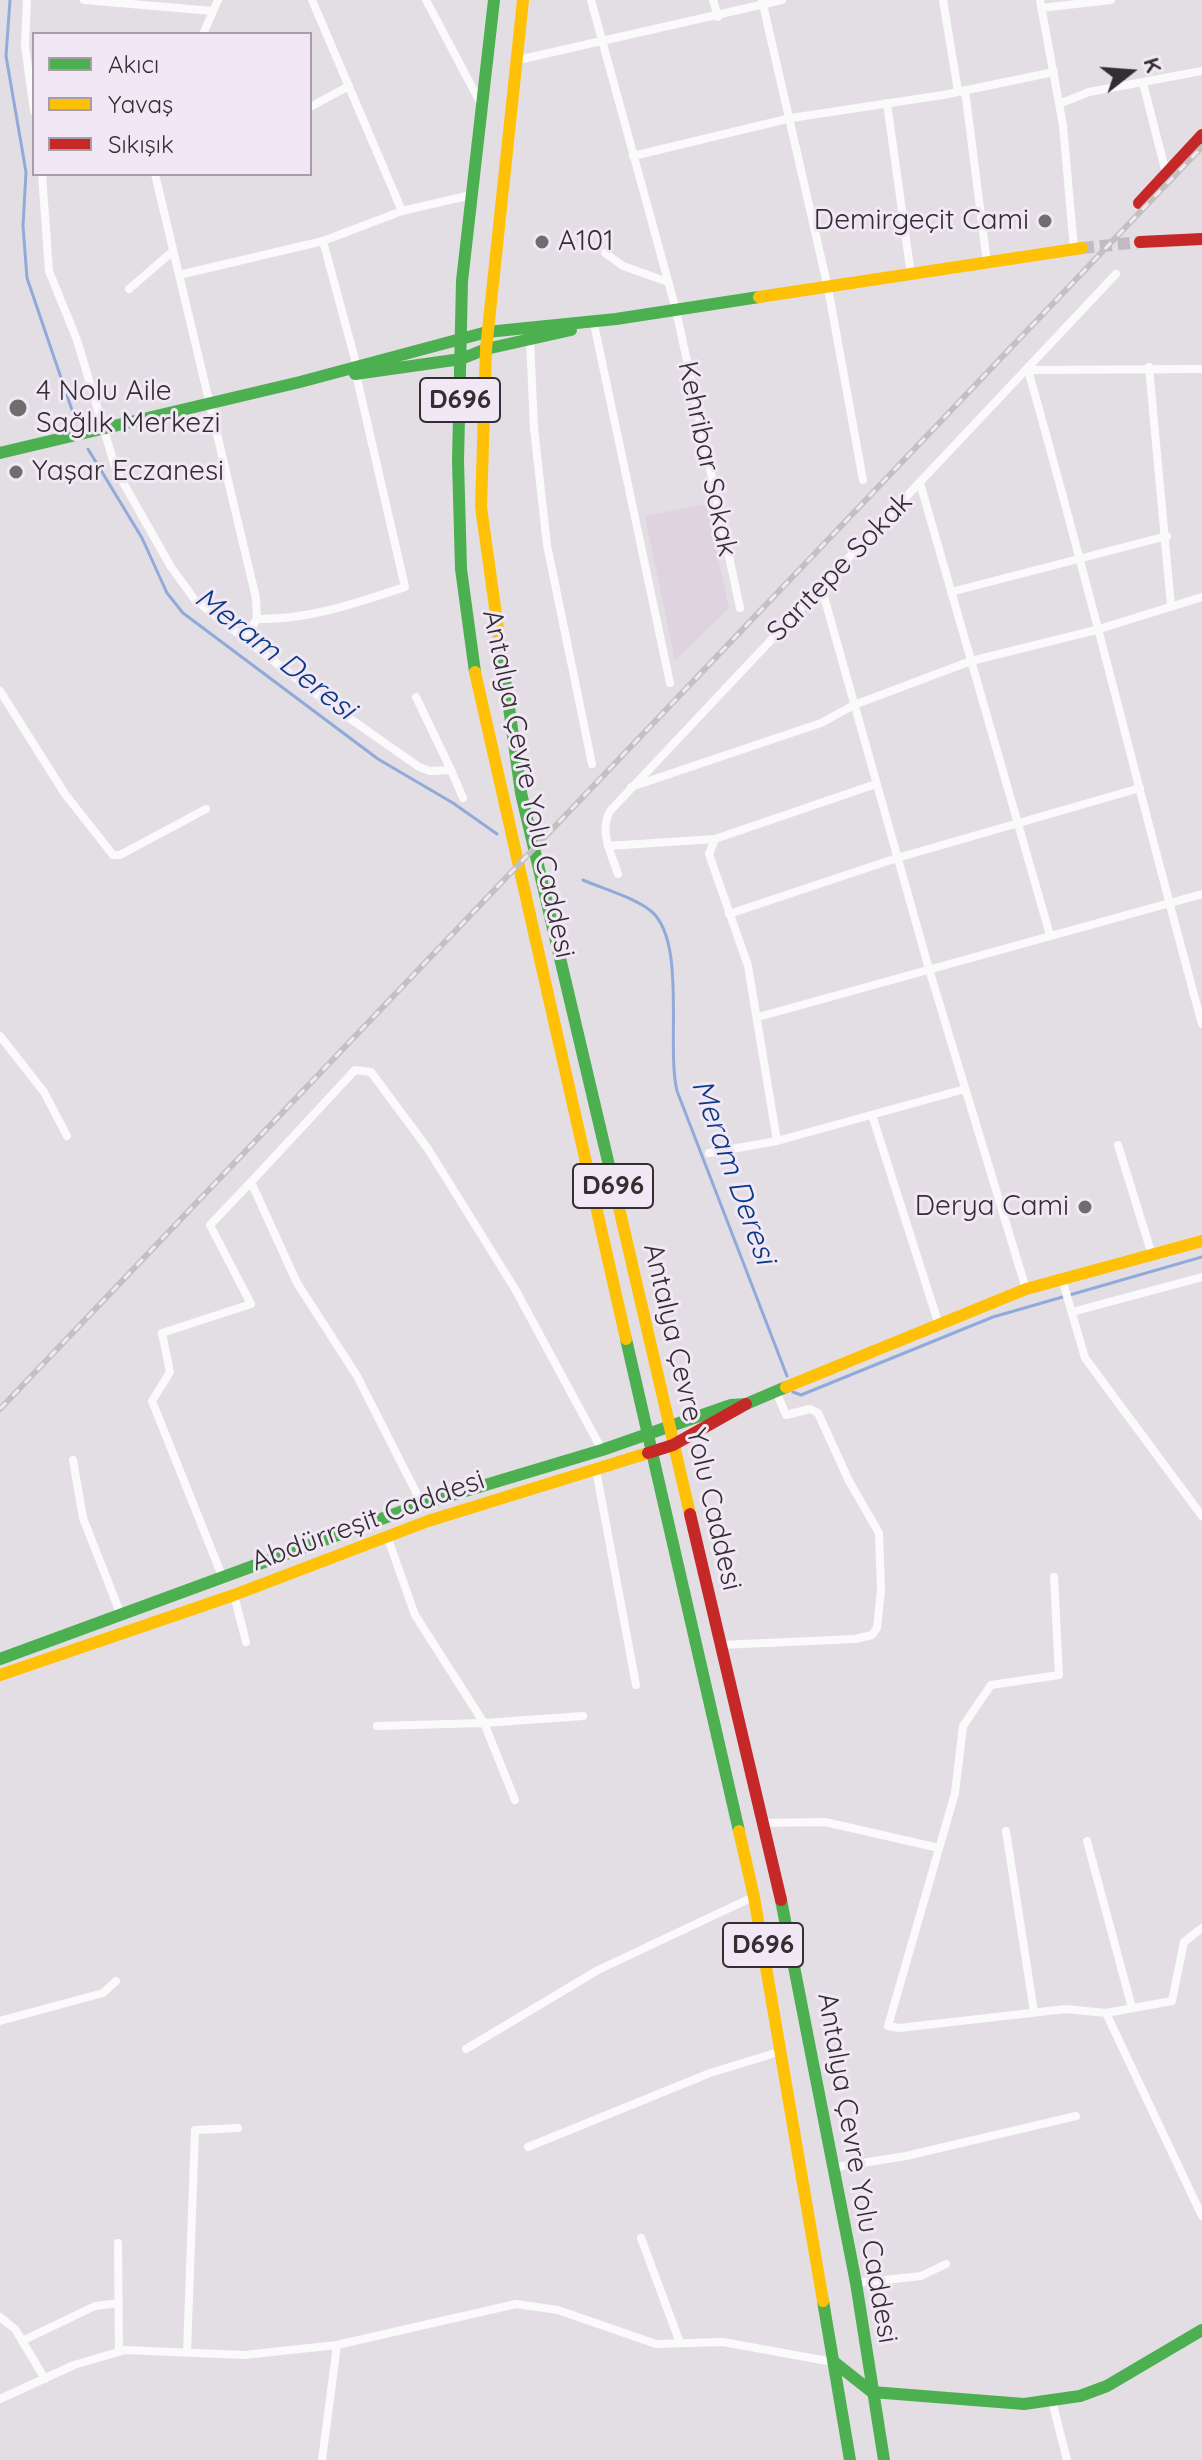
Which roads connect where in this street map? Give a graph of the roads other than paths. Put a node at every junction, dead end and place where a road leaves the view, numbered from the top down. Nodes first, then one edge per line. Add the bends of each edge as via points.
1 (27, 0) edge
2 (84, 0) edge
3 (218, 0) edge
4 (312, 0) edge
5 (426, 0) edge
6 (494, 0) edge
7 (523, 0) edge
8 (591, 0) edge
9 (713, 0) edge
10 (782, 0) edge
11 (943, 0) edge
12 (1111, 0) edge
13 (763, 2) edge
14 (1041, 4) edge
15 (213, 11) junction
16 (718, 17) junction
17 (204, 32) edge
18 (602, 38) junction
19 (518, 60) junction
20 (1202, 71) edge
21 (1054, 72) junction
22 (1143, 83) junction
23 (349, 86) junction
24 (962, 91) junction
25 (32, 97) edge
26 (887, 103) junction
27 (1059, 104) junction
28 (482, 105) junction
29 (312, 106) edge
30 (791, 118) junction
31 (1202, 135) edge
32 (633, 156) junction
33 (1166, 173) junction
34 (43, 176) edge
35 (155, 176) edge
36 (472, 195) junction
37 (1139, 203) dead end
38 (402, 211) junction
39 (1202, 239) edge
40 (323, 241) junction
41 (1140, 242) tunnel mouth
42 (1078, 249) joint
43 (173, 251) junction
44 (605, 253) dead end
45 (987, 263) junction
46 (1116, 274) dead end
47 (179, 275) junction
48 (911, 275) junction
49 (668, 282) junction
50 (828, 288) junction
51 (129, 289) dead end
52 (676, 310) junction
53 (616, 319) junction
54 (594, 324) junction
55 (487, 332) junction
56 (461, 340) junction
57 (530, 340) junction
58 (486, 349) junction
59 (461, 359) junction
60 (1149, 367) junction
61 (1202, 369) edge
62 (1028, 370) junction
63 (356, 371) junction
64 (210, 403) junction
65 (101, 429) junction
66 (0, 453) edge
67 (863, 480) dead end
68 (920, 483) junction
69 (1167, 536) junction
70 (1081, 555) junction
71 (821, 586) junction
72 (951, 592) junction
73 (1202, 597) edge
74 (1171, 606) junction
75 (740, 608) dead end
76 (257, 619) junction
77 (1096, 630) junction
78 (244, 639) junction
79 (971, 661) junction
80 (670, 683) dead end
81 (0, 691) edge
82 (416, 697) dead end
83 (854, 705) junction
84 (592, 764) dead end
85 (451, 770) junction
86 (876, 784) junction
87 (629, 788) junction
88 (1140, 788) junction
89 (463, 798) dead end
90 (206, 809) dead end
91 (1017, 824) junction
92 (715, 839) junction
93 (608, 846) junction
94 (897, 858) junction
95 (618, 874) dead end
96 (1202, 894) edge
97 (1169, 903) junction
98 (729, 914) junction
99 (1050, 935) junction
100 (929, 969) junction
101 (758, 1017) junction
102 (1202, 1024) edge
103 (0, 1036) edge
104 (965, 1089) junction
105 (872, 1115) junction
106 (67, 1136) dead end
107 (777, 1141) junction
108 (1118, 1145) dead end
109 (709, 1153) dead end
110 (251, 1182) junction
111 (1202, 1241) edge
112 (1152, 1255) junction
113 (1202, 1277) edge
114 (1064, 1283) junction
115 (1026, 1289) junction
116 (1070, 1307) junction
117 (938, 1322) junction
118 (776, 1391) junction
119 (746, 1404) junction
120 (669, 1427) junction
121 (649, 1434) junction
122 (673, 1445) junction
123 (602, 1450) junction
124 (653, 1452) junction
125 (73, 1460) dead end
126 (596, 1470) junction
127 (422, 1504) junction
128 (1202, 1516) edge
129 (387, 1536) junction
130 (222, 1576) junction
131 (1054, 1577) dead end
132 (234, 1595) junction
133 (121, 1615) junction
134 (246, 1642) dead end
135 (720, 1645) junction
136 (0, 1659) edge
137 (0, 1675) edge
138 (636, 1685) dead end
139 (583, 1716) dead end
140 (484, 1723) junction
141 (377, 1726) dead end
142 (515, 1800) dead end
143 (762, 1823) junction
144 (1006, 1831) dead end
145 (1087, 1841) dead end
146 (939, 1848) junction
147 (754, 1897) junction
148 (1202, 1928) edge
149 (116, 1981) dead end
150 (1132, 2008) junction
151 (1034, 2012) junction
152 (1106, 2013) junction
153 (0, 2021) edge
154 (466, 2049) dead end
155 (782, 2051) junction
156 (1076, 2116) dead end
157 (238, 2128) dead end
158 (528, 2147) dead end
159 (831, 2168) junction
160 (1202, 2216) edge
161 (641, 2238) dead end
162 (118, 2243) dead end
163 (946, 2264) dead end
164 (856, 2283) junction
165 (119, 2303) junction
166 (0, 2317) edge
167 (1202, 2330) edge
168 (22, 2341) junction
169 (680, 2343) junction
170 (337, 2345) junction
171 (119, 2352) junction
172 (187, 2353) junction
173 (834, 2362) junction
174 (45, 2379) junction
175 (872, 2392) junction
176 (0, 2399) edge
177 (1052, 2401) junction
178 (322, 2460) edge
179 (850, 2460) edge
180 (884, 2460) edge
181 (1067, 2460) edge

1 - 25 street via 25,46
2 - 15 street
3 - 15 street
4 - 23 street
5 - 28 street
6 - 28 main road, Antalya Çevre Yolu Caddesi / D696
7 - 19 main road, Antalya Çevre Yolu Caddesi / D696
8 - 18 street, Kehribar Sokak
9 - 16 street
10 - 13 street
11 - 24 street
12 - 14 street
13 - 16 street
13 - 30 street
14 - 21 street
15 - 17 street
16 - 18 street
18 - 19 street
18 - 32 street, Kehribar Sokak
19 - 55 main road, Antalya Çevre Yolu Caddesi / D696
20 - 22 street
21 - 24 street
21 - 27 street
22 - 27 street via 1089,92
22 - 33 street
23 - 29 street
23 - 38 street
24 - 26 street
24 - 45 street
26 - 30 street
26 - 48 street
27 - 42 street
28 - 36 main road, Antalya Çevre Yolu Caddesi / D696
30 - 32 street
30 - 50 street
31 - 33 main road
32 - 49 street, Kehribar Sokak
33 - 37 main road
34 - 65 street via 49,271 77,340
35 - 43 street
36 - 38 street
36 - 56 main road, Antalya Çevre Yolu Caddesi / D696
38 - 40 street
39 - 41 main road
40 - 47 street
40 - 63 street
42 - 45 main road
43 - 47 street
43 - 51 street
44 - 49 street via 623,266
45 - 48 main road
46 - 62 street, Sarıtepe Sokak
47 - 64 street
48 - 50 main road
49 - 52 street, Kehribar Sokak
50 - 52 main road
50 - 67 street
52 - 53 main road
52 - 75 street, Kehribar Sokak
53 - 54 main road
53 - 55 main road
54 - 57 main road
54 - 80 street
55 - 56 main road
55 - 58 main road, Antalya Çevre Yolu Caddesi / D696
56 - 59 main road, Antalya Çevre Yolu Caddesi / D696
56 - 63 main road
57 - 58 main road
57 - 84 street via 547,545
58 - 59 main road
58 - 120 main road, Antalya Çevre Yolu Caddesi / D696 via 481,507 521,793
59 - 63 main road
59 - 121 main road, Antalya Çevre Yolu Caddesi / D696 via 461,569 479,697
60 - 61 street
60 - 62 street
60 - 69 street
62 - 68 street, Sarıtepe Sokak
62 - 70 street
63 - 64 main road
63 - 76 street via 405,587 325,611
64 - 65 main road
64 - 76 street
65 - 66 main road
65 - 78 street via 116,470 171,567 195,600
68 - 71 street, Sarıtepe Sokak
68 - 72 street
69 - 70 street
69 - 74 street
70 - 72 street
70 - 77 street
71 - 83 street
71 - 87 street, Sarıtepe Sokak
72 - 79 street
73 - 74 street
74 - 77 street
76 - 78 street
77 - 79 street
77 - 88 street
78 - 85 street via 419,767
79 - 83 street
79 - 91 street
81 - 90 street via 65,794 113,855
82 - 85 street
83 - 86 street
83 - 87 street via 821,723
85 - 89 street
86 - 92 street
86 - 94 street
87 - 93 street, Sarıtepe Sokak via 604,822
88 - 91 street
88 - 97 street
91 - 94 street
91 - 99 street
92 - 93 street
92 - 98 street via 709,854
93 - 95 street, Sarıtepe Sokak
94 - 98 street
94 - 100 street
96 - 97 street
97 - 99 street
97 - 102 street
98 - 101 street via 748,966
99 - 100 street
100 - 101 street
100 - 104 street
101 - 107 street
103 - 106 street via 44,1092
104 - 105 street
104 - 115 street
105 - 107 street
105 - 117 street
107 - 109 street
108 - 112 street
110 - 123 street via 355,1070 371,1072 428,1149 499,1264
110 - 127 street via 297,1283 357,1376
110 - 130 street via 210,1225 251,1304 162,1333 170,1372 152,1401
111 - 112 main road, Abdürreşit Caddesi
112 - 114 main road, Abdürreşit Caddesi
113 - 116 street
114 - 115 main road, Abdürreşit Caddesi
114 - 116 street
115 - 117 main road, Abdürreşit Caddesi
116 - 128 street via 1085,1358
117 - 118 main road, Abdürreşit Caddesi
118 - 119 main road, Abdürreşit Caddesi
118 - 135 street via 786,1415 810,1409 818,1413 849,1481 877,1525 877,1628 872,1635 855,1639
119 - 120 main road, Abdürreşit Caddesi
119 - 122 main road, Abdürreşit Caddesi
120 - 121 main road, Abdürreşit Caddesi
120 - 122 main road, Antalya Çevre Yolu Caddesi / D696
121 - 123 main road, Abdürreşit Caddesi
121 - 124 main road, Antalya Çevre Yolu Caddesi / D696
122 - 124 main road, Abdürreşit Caddesi
122 - 135 main road, Antalya Çevre Yolu Caddesi / D696
123 - 127 main road, Abdürreşit Caddesi
124 - 126 main road, Abdürreşit Caddesi
124 - 147 main road, Antalya Çevre Yolu Caddesi / D696
125 - 133 street via 83,1518
126 - 129 main road, Abdürreşit Caddesi
126 - 138 street
127 - 130 main road, Abdürreşit Caddesi
129 - 132 main road, Abdürreşit Caddesi
129 - 140 street via 415,1615
130 - 133 main road, Abdürreşit Caddesi
131 - 146 street via 1059,1675 991,1685 963,1726 955,1793
132 - 134 street
132 - 137 main road, Abdürreşit Caddesi
133 - 136 main road, Abdürreşit Caddesi
135 - 143 main road, Antalya Çevre Yolu Caddesi / D696
139 - 140 street
140 - 141 street
140 - 142 street
143 - 146 street via 825,1822
143 - 159 main road, Antalya Çevre Yolu Caddesi / D696 via 793,1951
144 - 151 street
145 - 150 street
146 - 151 street via 888,2026
147 - 154 street via 598,1970
147 - 155 main road, Antalya Çevre Yolu Caddesi / D696
148 - 150 street via 1184,1942 1172,2001
149 - 153 street via 103,1993
150 - 152 street
151 - 152 street
152 - 160 street
155 - 158 street via 710,2073
155 - 173 main road, Antalya Çevre Yolu Caddesi / D696
156 - 159 street
157 - 172 street via 195,2130
159 - 164 main road, Antalya Çevre Yolu Caddesi / D696
161 - 169 street
162 - 165 street
163 - 164 street via 921,2276
164 - 175 main road, Antalya Çevre Yolu Caddesi / D696
165 - 168 street via 95,2306
165 - 171 street
166 - 168 street
167 - 177 main road via 1107,2386
168 - 174 street
169 - 170 street via 656,2344 558,2310 516,2304
169 - 173 street via 723,2342
170 - 172 street via 244,2355
170 - 178 street
171 - 172 street
171 - 174 street
173 - 175 main road
173 - 179 main road, Antalya Çevre Yolu Caddesi / D696
174 - 176 street
175 - 177 main road via 943,2400
175 - 180 main road, Antalya Çevre Yolu Caddesi / D696
177 - 181 street

